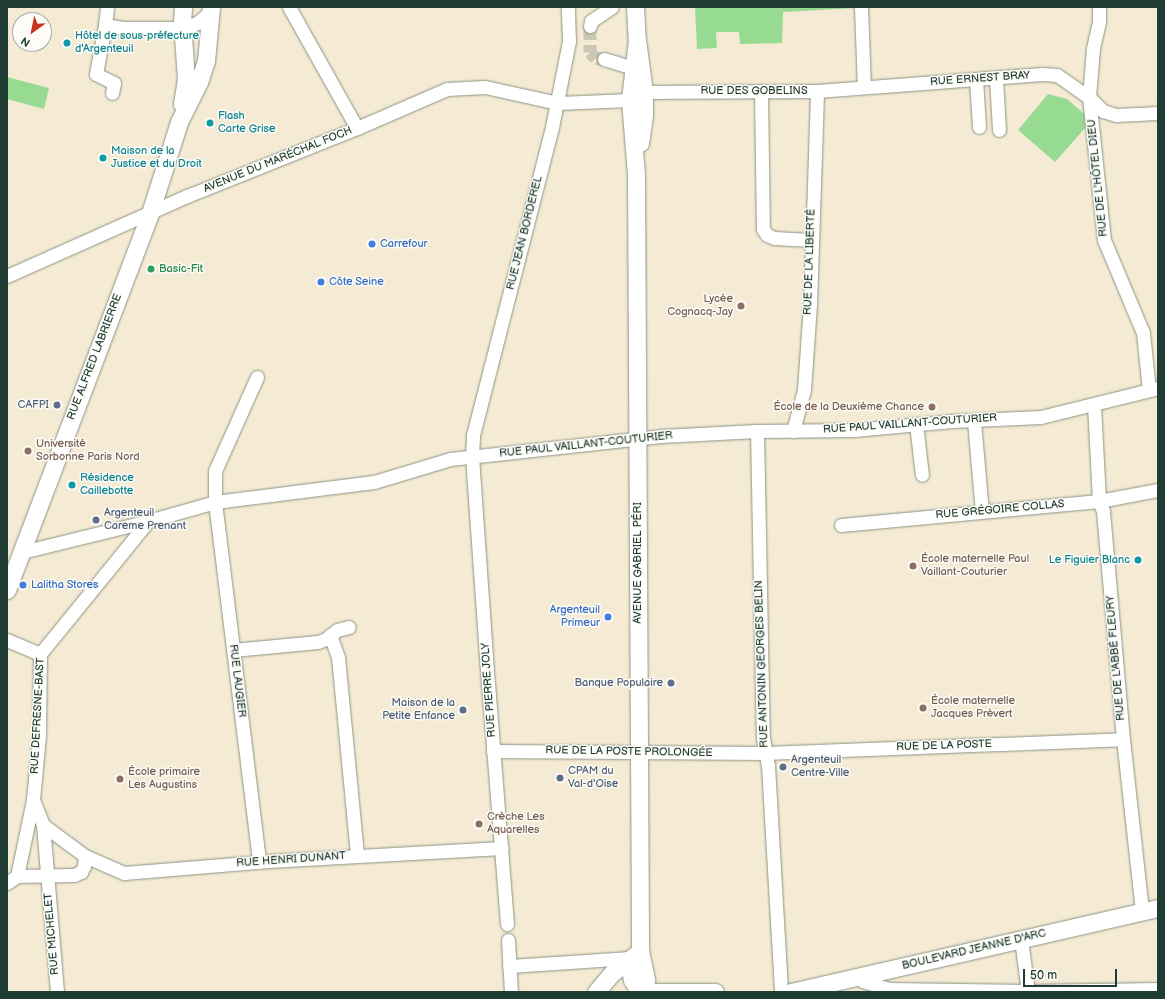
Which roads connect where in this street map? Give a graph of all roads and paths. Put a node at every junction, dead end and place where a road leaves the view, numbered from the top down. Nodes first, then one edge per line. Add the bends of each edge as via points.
1 (107, 7) edge
2 (182, 7) edge
3 (289, 7) edge
4 (568, 7) edge
5 (612, 7) edge
6 (636, 7) edge
7 (860, 7) edge
8 (1099, 7) edge
9 (210, 9) edge
10 (105, 25) junction
11 (590, 26) dead end
12 (182, 28) junction
13 (637, 40) junction
14 (604, 59) tunnel mouth
15 (633, 68) junction
16 (996, 78) junction
17 (976, 79) junction
18 (864, 87) junction
19 (761, 91) junction
20 (817, 91) junction
21 (112, 94) dead end
22 (637, 96) junction
23 (1090, 97) junction
24 (558, 103) junction
25 (1158, 113) edge
26 (179, 122) junction
27 (979, 127) dead end
28 (357, 128) junction
29 (999, 130) dead end
30 (150, 212) junction
31 (811, 240) junction
32 (7, 276) edge
33 (257, 377) dead end
34 (1154, 389) edge
35 (1094, 404) junction
36 (974, 421) junction
37 (916, 424) junction
38 (757, 431) junction
39 (793, 431) junction
40 (637, 438) junction
41 (472, 456) junction
42 (922, 475) dead end
43 (1158, 490) edge
44 (1099, 501) junction
45 (215, 502) junction
46 (982, 512) junction
47 (148, 521) junction
48 (841, 525) dead end
49 (15, 554) edge
50 (7, 590) edge
51 (349, 627) dead end
52 (330, 635) junction
53 (7, 640) edge
54 (233, 650) junction
55 (40, 654) junction
56 (1123, 739) junction
57 (493, 751) junction
58 (638, 752) junction
59 (765, 753) junction
60 (33, 800) junction
61 (42, 825) junction
62 (502, 848) junction
63 (85, 856) junction
64 (357, 856) junction
65 (259, 861) junction
66 (47, 875) junction
67 (12, 880) edge
68 (1150, 910) edge
69 (507, 924) dead end
70 (1021, 939) junction
71 (508, 940) dead end
72 (635, 955) junction
73 (509, 966) junction
74 (860, 977) junction
75 (1158, 989) edge
76 (57, 992) edge
77 (511, 992) edge
78 (596, 992) edge
79 (640, 992) edge
80 (715, 992) edge
81 (781, 992) edge
82 (791, 992) edge
83 (1028, 992) edge

1 - 10 street
2 - 12 main road, RUE ALFRED LABRIERRE
3 - 28 street
4 - 24 street, RUE JEAN BORDEREL via 569,40
5 - 11 street via 591,21
6 - 13 main road, AVENUE GABRIEL PÉRI
7 - 18 street
8 - 23 street, RUE DE L'HÔTEL DIEU
9 - 12 street via 197,23
9 - 26 main road, RUE ALFRED LABRIERRE via 206,61 199,82
10 - 12 street
10 - 21 street via 96,74 114,83
12 - 26 main road, RUE ALFRED LABRIERRE via 186,79
13 - 15 main road, AVENUE GABRIEL PÉRI
13 - 22 main road, AVENUE GABRIEL PÉRI
14 - 15 street
15 - 22 main road, AVENUE GABRIEL PÉRI
16 - 17 street, RUE ERNEST BRAY
16 - 23 street, RUE ERNEST BRAY via 1057,75
16 - 29 street
17 - 18 street, RUE ERNEST BRAY
17 - 27 street
18 - 20 street, RUE DES GOBELINS
19 - 20 street, RUE DES GOBELINS
19 - 22 street, RUE DES GOBELINS
19 - 31 street via 763,229 767,235 774,238
20 - 31 street, RUE DE LA LIBERTÉ
22 - 24 street, RUE DES GOBELINS
22 - 40 main road, AVENUE GABRIEL PÉRI via 644,115 636,175
23 - 25 street, RUE ERNEST BRAY via 1103,111 1116,114
23 - 34 street, RUE DE L'HÔTEL DIEU via 1104,240 1143,333
24 - 28 street, AVENUE DU MARÉCHAL FOCH via 485,87 447,89
24 - 41 street, RUE JEAN BORDEREL via 473,435
26 - 30 main road, RUE ALFRED LABRIERRE
28 - 30 street, AVENUE DU MARÉCHAL FOCH
30 - 32 street, AVENUE DU MARÉCHAL FOCH
30 - 49 main road, RUE ALFRED LABRIERRE
31 - 39 street, RUE DE LA LIBERTÉ via 810,305 804,390
33 - 45 street, RUE LAUGIER via 215,471
34 - 35 street, RUE PAUL VAILLANT-COUTURIER
35 - 36 street, RUE PAUL VAILLANT-COUTURIER via 1042,417
35 - 44 street, RUE DE L'ABBÉ FLEURY
36 - 37 street, RUE PAUL VAILLANT-COUTURIER
36 - 46 street
37 - 39 street, RUE PAUL VAILLANT-COUTURIER via 854,430
37 - 42 street
38 - 39 street, RUE PAUL VAILLANT-COUTURIER
38 - 40 street, RUE PAUL VAILLANT-COUTURIER
38 - 59 street, RUE ANTONIN GEORGES BELIN
40 - 41 street, RUE PAUL VAILLANT-COUTURIER
40 - 58 main road, AVENUE GABRIEL PÉRI
41 - 45 street, RUE PAUL VAILLANT-COUTURIER via 450,459 374,482
41 - 57 street, RUE PIERRE JOLY
43 - 44 street, RUE GRÉGOIRE COLLAS
44 - 46 street, RUE GRÉGOIRE COLLAS
44 - 56 street, RUE DE L'ABBÉ FLEURY via 1104,510
45 - 47 street, RUE PAUL VAILLANT-COUTURIER
45 - 54 street, RUE LAUGIER
46 - 48 street, RUE GRÉGOIRE COLLAS
47 - 49 street, RUE PAUL VAILLANT-COUTURIER
47 - 55 street, RUE DEFRESNE-BAST
49 - 50 main road, RUE ALFRED LABRIERRE
51 - 52 street
52 - 54 street via 318,642
52 - 64 street via 338,657
53 - 55 street
54 - 65 street, RUE LAUGIER
55 - 60 street, RUE DEFRESNE-BAST via 39,735
56 - 59 street, RUE DE LA POSTE
56 - 68 street, RUE DE L'ABBÉ FLEURY
57 - 58 street, RUE DE LA POSTE PROLONGÉE
57 - 62 street, RUE PIERRE JOLY
58 - 59 street, RUE DE LA POSTE PROLONGÉE
58 - 72 main road, AVENUE GABRIEL PÉRI
59 - 81 street, RUE ANTONIN GEORGES BELIN via 768,765
60 - 61 street, RUE MICHELET
60 - 67 street, RUE DEFRESNE-BAST
61 - 63 street, RUE HENRI DUNANT
61 - 66 street, RUE MICHELET
62 - 64 street, RUE HENRI DUNANT
62 - 69 street, RUE PIERRE JOLY
63 - 65 street, RUE HENRI DUNANT via 124,873
63 - 66 street, RUE DEFRESNE-BAST via 81,872 74,875
64 - 65 street, RUE HENRI DUNANT
66 - 67 street, RUE DEFRESNE-BAST
66 - 76 street, RUE MICHELET
68 - 70 main road, BOULEVARD JEANNE D'ARC
70 - 74 main road, BOULEVARD JEANNE D'ARC
70 - 83 street
71 - 73 street
72 - 73 street
72 - 78 main road via 612,973
72 - 79 main road, AVENUE GABRIEL PÉRI via 631,974
73 - 77 street
74 - 82 main road, BOULEVARD JEANNE D'ARC
74 - 83 street via 863,981 890,989
75 - 83 street
79 - 80 main road

